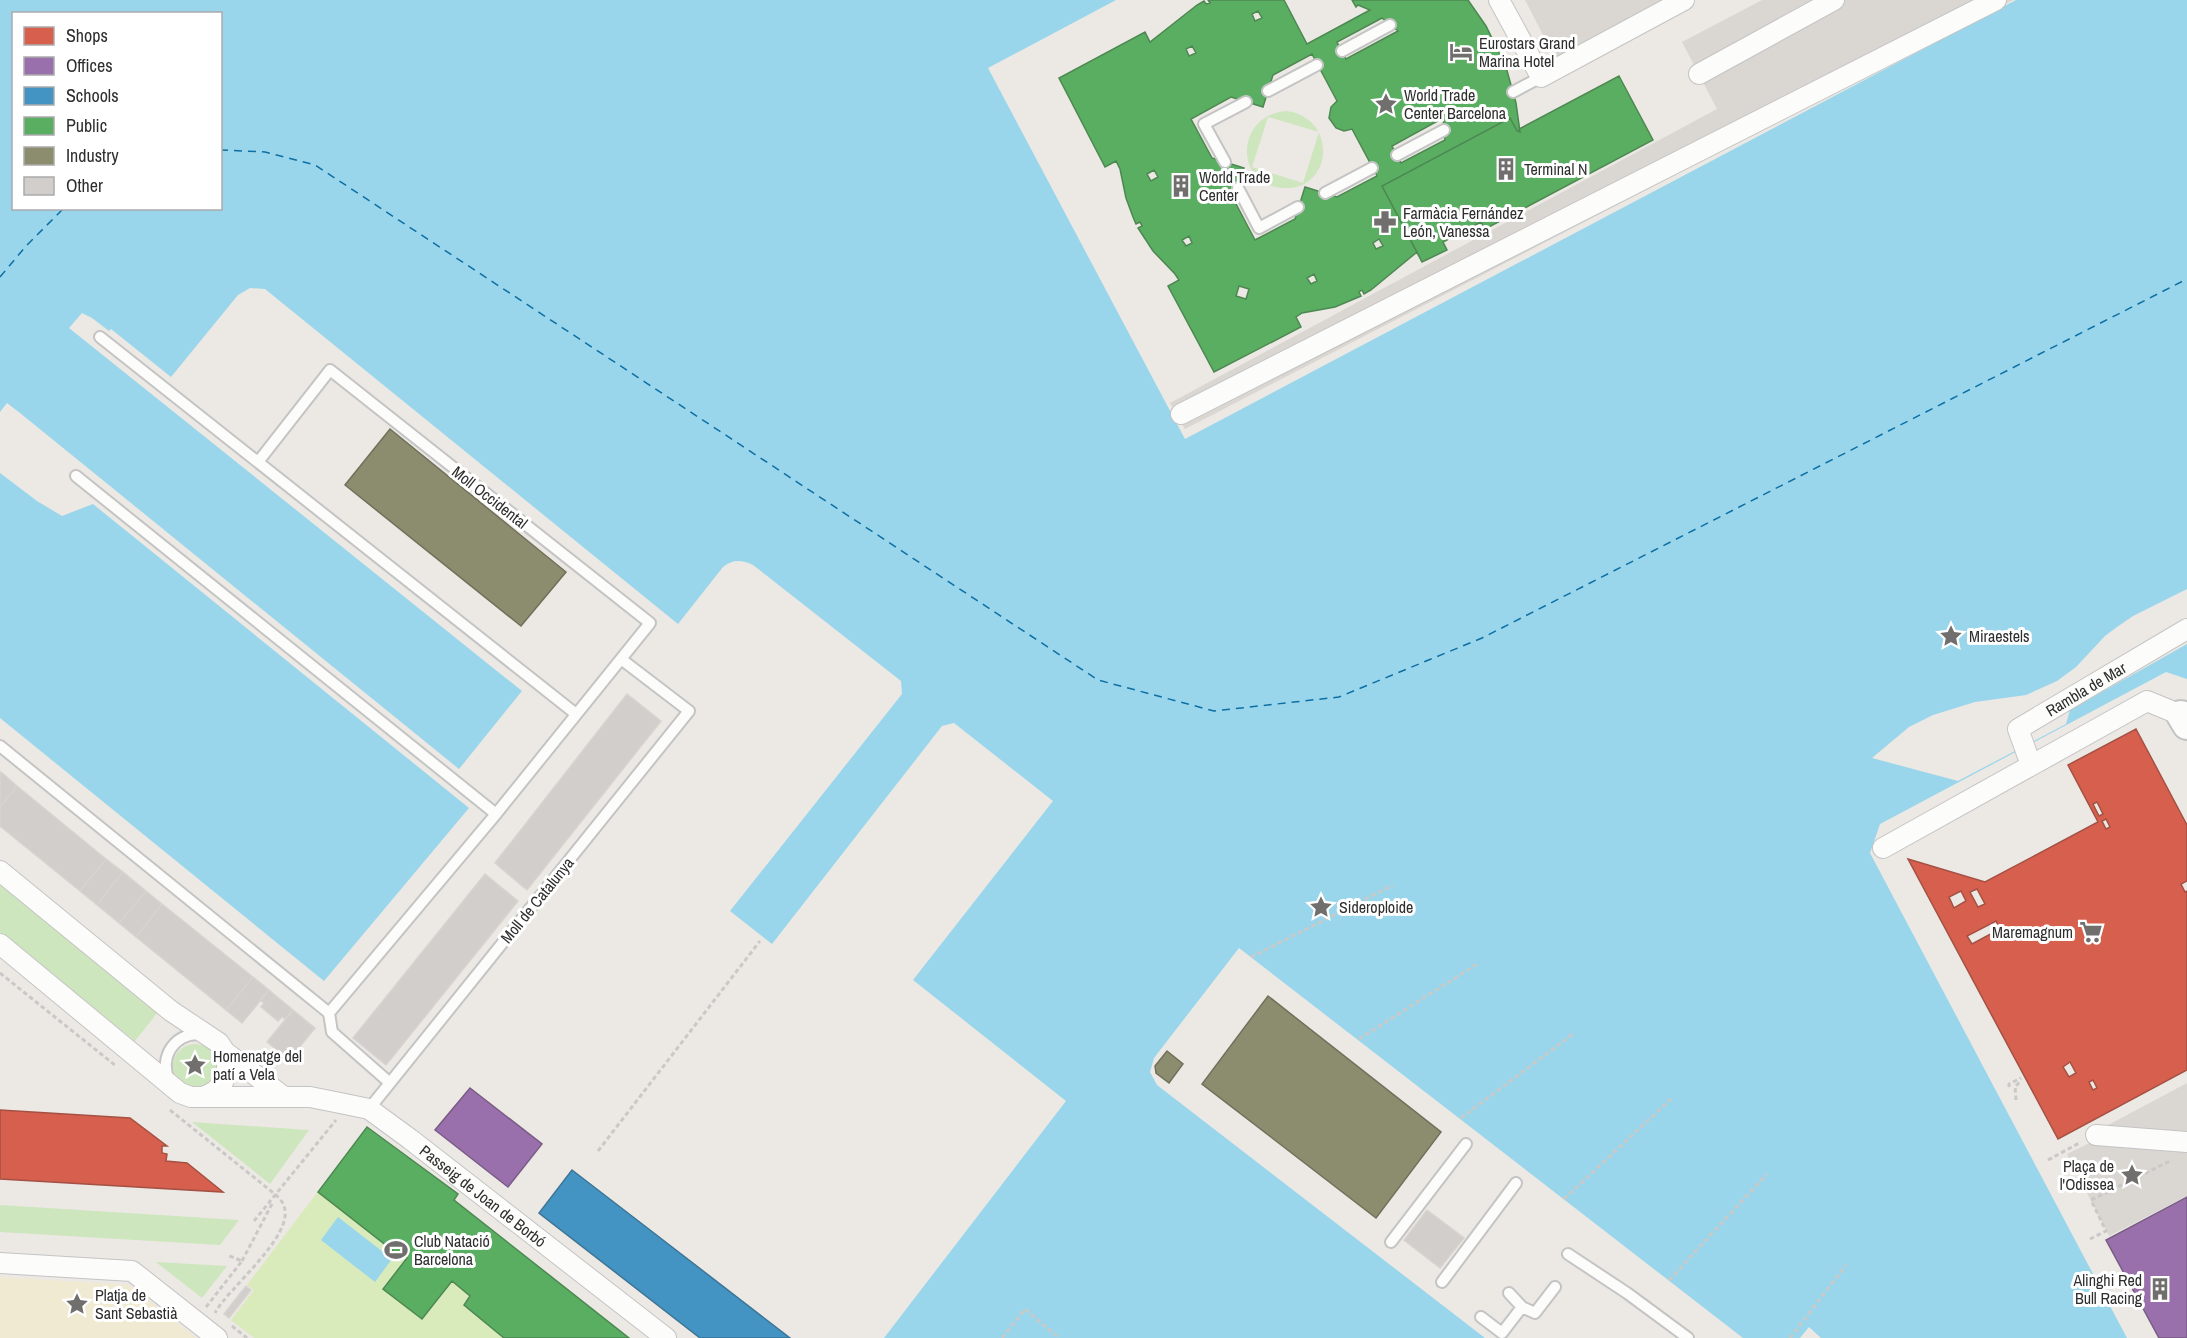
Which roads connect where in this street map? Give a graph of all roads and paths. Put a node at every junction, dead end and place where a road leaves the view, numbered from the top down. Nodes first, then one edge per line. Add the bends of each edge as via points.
1 (1498, 0) edge
2 (1684, 0) edge
3 (1834, 0) edge
4 (1996, 0) edge
5 (1390, 25) dead end
6 (1342, 51) dead end
7 (1317, 64) dead end
8 (1699, 74) dead end
9 (1541, 77) junction
10 (1268, 91) dead end
11 (1514, 92) dead end
12 (1246, 102) dead end
13 (1444, 130) dead end
14 (1396, 155) dead end
15 (1225, 162) dead end
16 (1372, 168) dead end
17 (1238, 188) dead end
18 (1325, 193) dead end
19 (1298, 207) dead end
20 (100, 337) dead end
21 (1181, 414) dead end
22 (258, 462) junction
23 (76, 476) dead end
24 (2187, 629) edge
25 (621, 659) junction
26 (576, 714) junction
27 (2184, 720) edge
28 (0, 746) edge
29 (2031, 765) junction
30 (496, 814) junction
31 (1883, 848) dead end
32 (0, 871) edge
33 (1393, 885) dead end
34 (760, 941) dead end
35 (0, 944) edge
36 (1251, 957) dead end
37 (1477, 964) dead end
38 (329, 1013) junction
39 (1573, 1034) dead end
40 (210, 1037) junction
41 (1359, 1039) dead end
42 (225, 1052) junction
43 (172, 1086) junction
44 (388, 1086) junction
45 (2009, 1087) dead end
46 (202, 1097) junction
47 (284, 1097) junction
48 (1671, 1099) dead end
49 (2016, 1100) dead end
50 (369, 1109) junction
51 (1461, 1118) dead end
52 (337, 1119) dead end
53 (2096, 1135) joint
54 (1466, 1144) dead end
55 (2182, 1150) edge
56 (598, 1151) dead end
57 (2048, 1160) dead end
58 (1767, 1174) dead end
59 (1516, 1183) dead end
60 (276, 1194) junction
61 (1564, 1199) dead end
62 (285, 1218) dead end
63 (254, 1221) dead end
64 (2090, 1239) dead end
65 (1391, 1242) dead end
66 (1568, 1254) dead end
67 (227, 1255) dead end
68 (242, 1261) junction
69 (0, 1263) edge
70 (1846, 1265) dead end
71 (1669, 1280) dead end
72 (1442, 1282) dead end
73 (1555, 1287) dead end
74 (1509, 1293) dead end
75 (1522, 1307) junction
76 (1481, 1317) dead end
77 (223, 1319) dead end
78 (195, 1321) junction
79 (224, 1332) edge
80 (247, 1338) edge
81 (666, 1338) edge
82 (1002, 1338) edge
83 (1059, 1338) edge
84 (1688, 1338) edge
85 (1790, 1338) edge

1 - 9 street
2 - 9 street
3 - 8 street
4 - 21 street
5 - 6 lane
7 - 10 lane
9 - 11 lane
12 - 15 lane via 1204,124
13 - 14 lane
16 - 18 lane
17 - 19 lane via 1259,228
20 - 22 lane
22 - 25 lane, Moll Occidental via 330,370 650,623
22 - 26 lane
23 - 30 lane
24 - 29 street, Rambla de Mar via 2018,729
25 - 26 lane
25 - 44 lane, Moll de Catalunya via 689,711
26 - 30 lane
27 - 29 street via 2147,701
28 - 38 lane
29 - 31 street
30 - 38 lane
32 - 40 street via 171,1011
33 - 36 path
34 - 56 path
35 - 43 street, Passeig de Joan de Borbó
37 - 41 path
38 - 44 lane via 332,1032
39 - 51 path
40 - 42 street
40 - 43 lane via 189,1035 172,1047 165,1066
42 - 46 street via 228,1063 223,1083
42 - 47 street
43 - 46 street, Passeig de Joan de Borbó via 180,1093
44 - 50 lane, Moll de Catalunya
45 - 49 path via 2021,1080 2015,1086
46 - 47 street, Passeig de Joan de Borbó
47 - 50 street, Passeig de Joan de Borbó via 310,1097
48 - 61 path
50 - 81 street, Passeig de Joan de Borbó
52 - 60 path
53 - 55 street
53 - 57 path
54 - 65 lane
55 - 64 path via 2091,1200 2106,1231
58 - 71 path
59 - 72 lane
60 - 63 path
60 - 68 path
62 - 77 path via 278,1235 214,1312
66 - 84 lane
67 - 68 path
68 - 78 path
69 - 78 street via 132,1271
70 - 85 path
73 - 75 lane via 1535,1313
74 - 75 lane
75 - 76 lane via 1502,1333
78 - 79 street
79 - 80 path
82 - 83 path via 1025,1309

